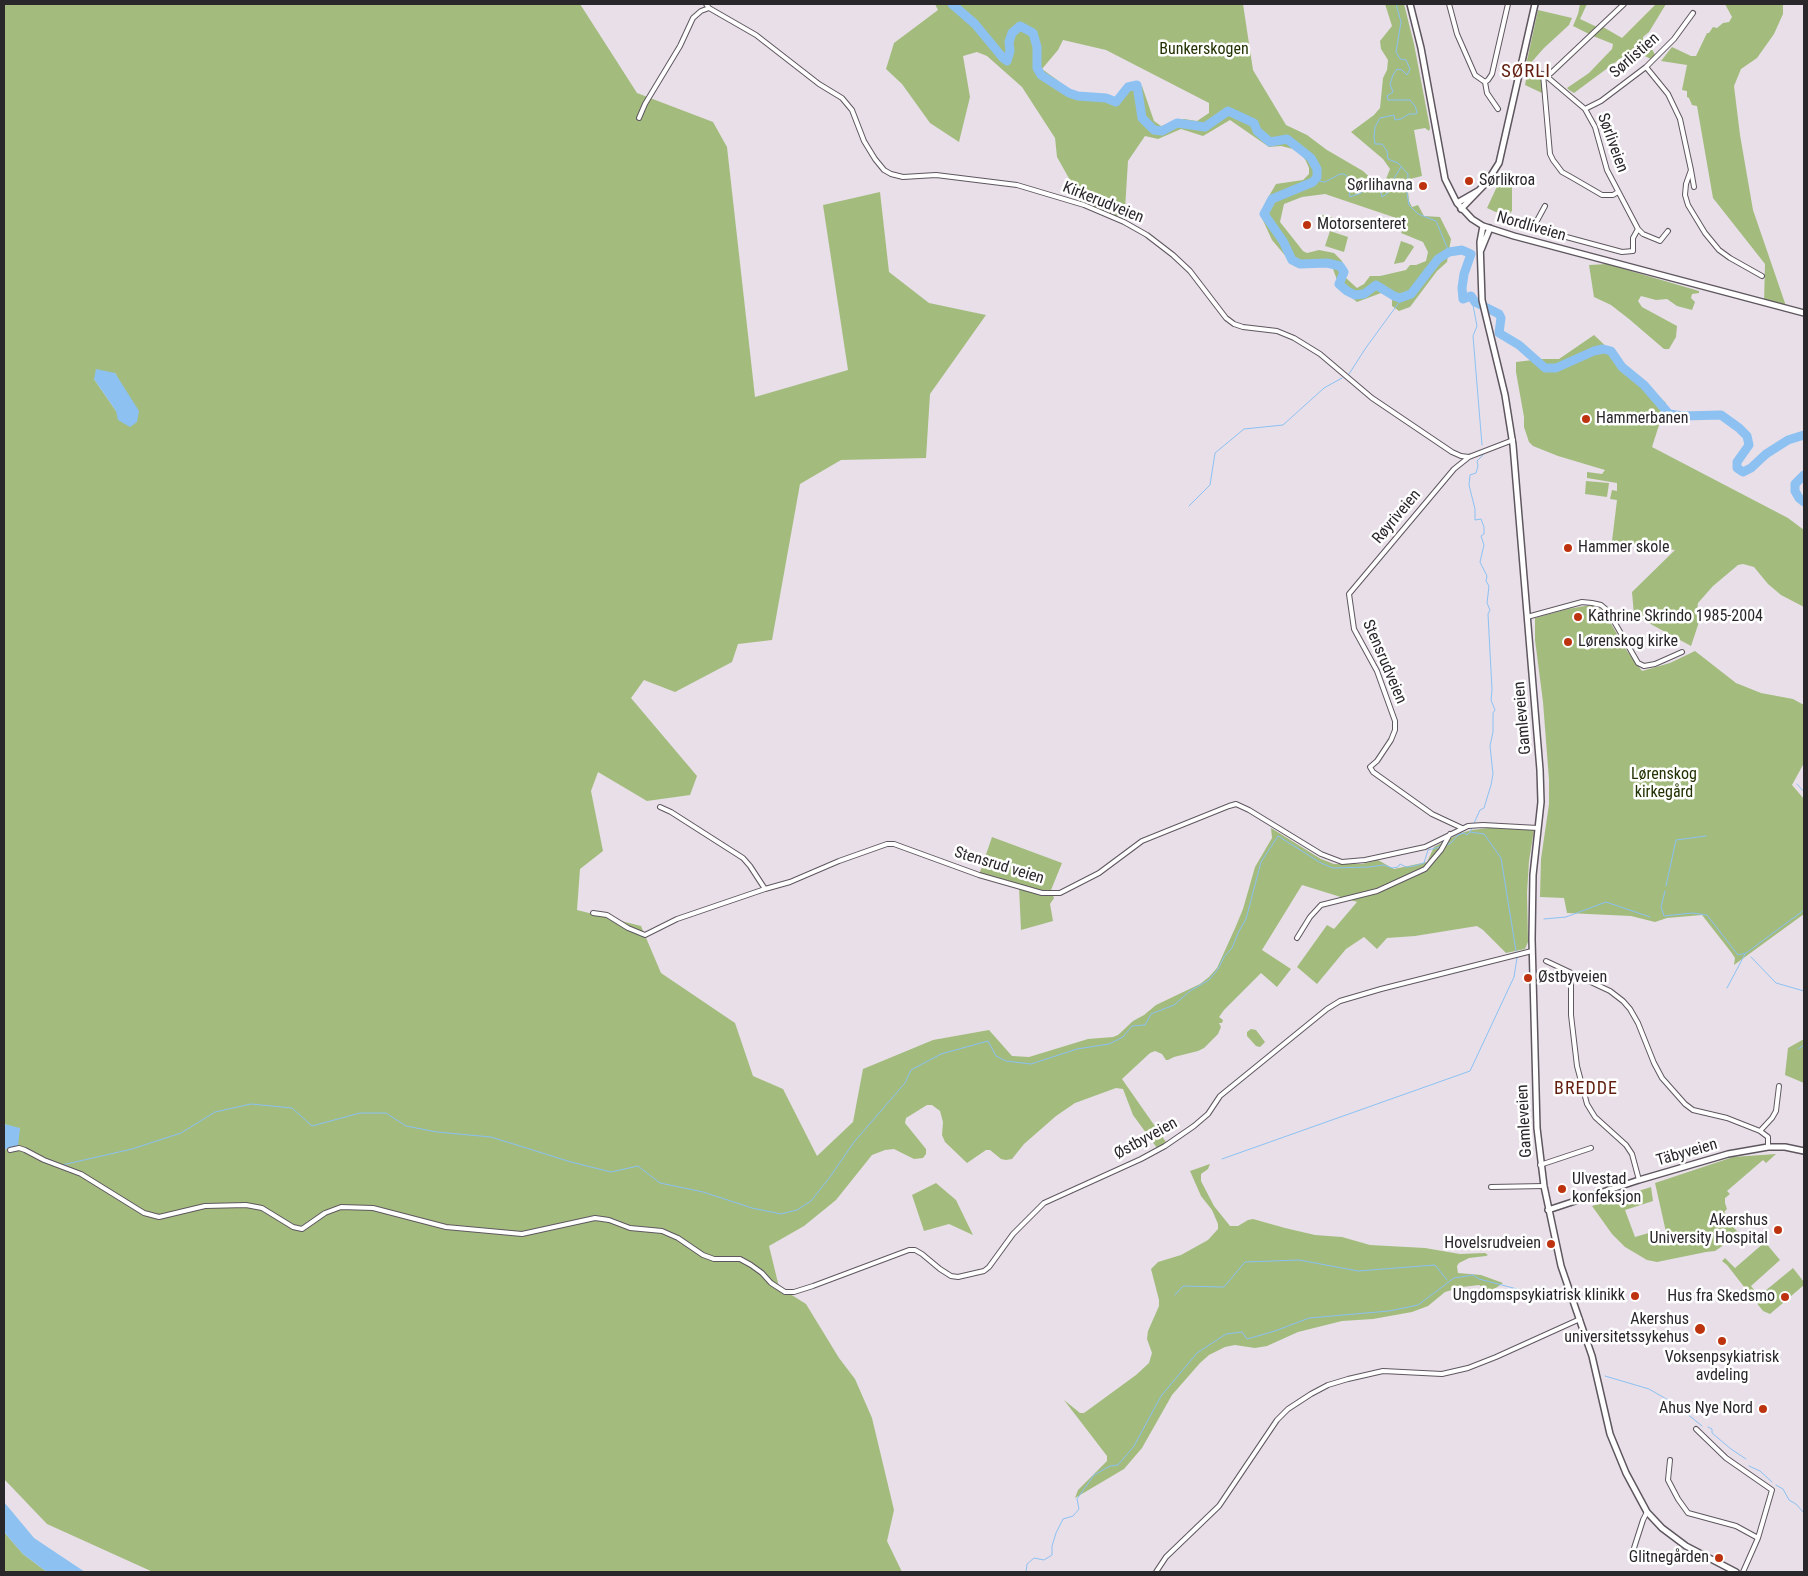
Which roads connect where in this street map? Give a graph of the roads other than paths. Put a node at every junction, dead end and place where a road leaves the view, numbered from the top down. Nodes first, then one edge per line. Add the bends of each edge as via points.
1 (1410, 4) edge
2 (1449, 4) edge
3 (1508, 4) edge
4 (1535, 4) edge
5 (1624, 4) edge
6 (708, 6) edge
7 (1694, 13) dead end
8 (1646, 67) junction
9 (1520, 68) junction
10 (1544, 75) junction
11 (1484, 82) junction
12 (1498, 109) dead end
13 (1585, 109) junction
14 (639, 118) dead end
15 (1691, 170) junction
16 (1694, 186) dead end
17 (1479, 190) junction
18 (1618, 192) junction
19 (1456, 203) junction
20 (1546, 206) dead end
21 (1461, 209) junction
22 (1483, 226) junction
23 (1490, 228) junction
24 (1638, 229) junction
25 (1668, 231) dead end
26 (1481, 250) junction
27 (1762, 276) dead end
28 (1804, 314) edge
29 (1512, 440) junction
30 (1469, 457) junction
31 (1349, 596) joint
32 (1527, 617) junction
33 (1682, 652) dead end
34 (660, 807) dead end
35 (1462, 828) junction
36 (1538, 828) junction
37 (1450, 834) junction
38 (765, 889) junction
39 (593, 913) dead end
40 (1297, 938) dead end
41 (1532, 951) junction
42 (1546, 962) dead end
43 (1570, 973) junction
44 (1779, 1086) dead end
45 (1760, 1131) junction
46 (1768, 1147) junction
47 (1591, 1148) dead end
48 (10, 1150) dead end
49 (1804, 1151) edge
50 (1540, 1165) junction
51 (1639, 1180) junction
52 (1544, 1186) junction
53 (1491, 1187) dead end
54 (1548, 1210) junction
55 (1580, 1320) junction
56 (1696, 1429) dead end
57 (1670, 1460) dead end
58 (1647, 1512) junction
59 (1758, 1538) junction
60 (1634, 1548) dead end
61 (1156, 1572) edge
62 (1736, 1572) edge
63 (1743, 1572) edge

1 - 19 main road, Nordliveien via 1443,173
2 - 11 street via 1457,34 1476,75
3 - 11 street via 1492,74
4 - 9 main road
5 - 10 street
6 - 14 street via 693,18
6 - 30 street, Kirkerudveien via 756,35 842,98 852,110 864,140 884,170 903,177 936,176 1017,185 1124,222 1173,255 1234,324 1277,331 1294,338 1320,354 1372,398 1452,452
7 - 8 street, Sørlistien
8 - 13 street, Sørlistien
8 - 15 street via 1674,104
9 - 10 street, Sørliveien
9 - 17 main road via 1500,158 1492,176
10 - 13 street, Sørliveien
10 - 18 street via 1553,160 1567,175 1602,195
11 - 12 street
13 - 18 street, Sørliveien via 1595,127 1607,170
15 - 16 street
15 - 27 street via 1685,195 1705,233 1719,250
17 - 19 main road
17 - 21 main road
18 - 24 street, Sørliveien
19 - 21 main road, Nordliveien
20 - 24 street via 1533,228 1622,252 1633,251 1633,238
21 - 22 main road, Nordliveien
22 - 23 main road, Nordliveien
22 - 26 main road, Gamleveien
23 - 26 main road, Gamleveien
23 - 28 main road, Nordliveien
24 - 25 street via 1660,241
26 - 29 main road, Gamleveien via 1484,312 1505,395
29 - 30 street
29 - 32 main road, Gamleveien
30 - 31 street, Røyriveien via 1454,469 1422,506
31 - 35 street, Stensrudveien via 1354,629 1377,671 1395,721 1391,740 1370,767 1421,807
32 - 33 street via 1582,602 1601,605 1608,611 1638,663 1644,666 1655,664
32 - 36 main road, Gamleveien via 1541,782
34 - 38 street via 743,858
35 - 36 street, Stensrud veien via 1483,825
35 - 37 street, Stensrud veien
36 - 41 main road, Gamleveien
37 - 38 street, Stensrud veien via 1425,848 1342,862 1321,854 1236,804 1142,841 1099,873 1060,893 1042,894 894,844
37 - 40 street via 1425,868 1377,891 1321,905
38 - 39 street via 677,919 645,935 607,914
41 - 48 street, Østbyveien via 1340,1001 1220,1096 1208,1114 1194,1126 1142,1159 1044,1203 1013,1234 989,1267 958,1277 951,1276 915,1250 909,1250 802,1290 785,1292 740,1259 714,1259 662,1231 630,1228 595,1218 522,1234 446,1227 373,1208 341,1206 302,1229 262,1208 246,1205 204,1206 159,1217 144,1213 81,1174 25,1150
41 - 50 main road, Gamleveien
42 - 43 street
43 - 45 street via 1610,992 1630,1009 1658,1071 1685,1104 1693,1110 1727,1118
43 - 51 street via 1577,1066 1587,1104 1595,1117 1626,1145
44 - 45 street via 1776,1111
45 - 46 street via 1768,1137
46 - 49 main road, Täbyveien
46 - 51 main road, Täbyveien via 1728,1154
47 - 50 street
50 - 52 main road, Gamleveien
51 - 54 main road, Täbyveien
52 - 53 street
52 - 54 main road, Gamleveien
54 - 55 main road, Gamleveien
55 - 58 main road, Gamleveien via 1615,1449
55 - 61 street via 1468,1368 1442,1374 1383,1370 1348,1379 1311,1394 1277,1420 1219,1506 1166,1557
56 - 59 street via 1726,1458 1772,1490
57 - 59 street via 1668,1480 1688,1513 1736,1526
58 - 60 street
58 - 62 main road, Gamleveien via 1675,1539
59 - 63 street

